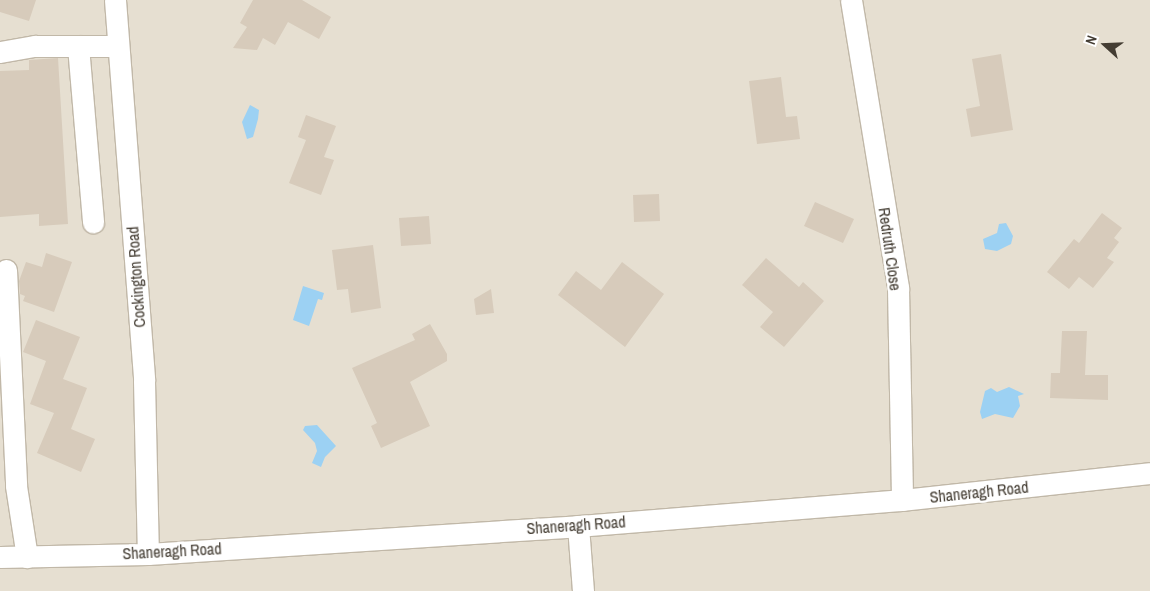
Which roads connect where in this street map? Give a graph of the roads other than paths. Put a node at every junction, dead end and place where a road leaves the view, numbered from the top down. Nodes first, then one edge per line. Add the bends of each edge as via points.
1 (115, 0) edge
2 (851, 0) edge
3 (78, 46) junction
4 (118, 46) junction
5 (0, 52) edge
6 (93, 222) dead end
7 (6, 270) dead end
8 (1150, 473) edge
9 (902, 500) junction
10 (578, 526) junction
11 (148, 554) junction
12 (27, 556) junction
13 (0, 557) edge
14 (582, 591) edge

1 - 4 street, Cockington Road
2 - 9 street, Redruth Close via 898,288
3 - 4 street
3 - 5 street via 35,46
3 - 6 street
4 - 11 street, Cockington Road via 144,381
7 - 12 street via 16,486
8 - 9 street, Shaneragh Road
9 - 10 street, Shaneragh Road
10 - 11 street, Shaneragh Road
10 - 14 street
11 - 12 street, Shaneragh Road
12 - 13 street, Shaneragh Road

